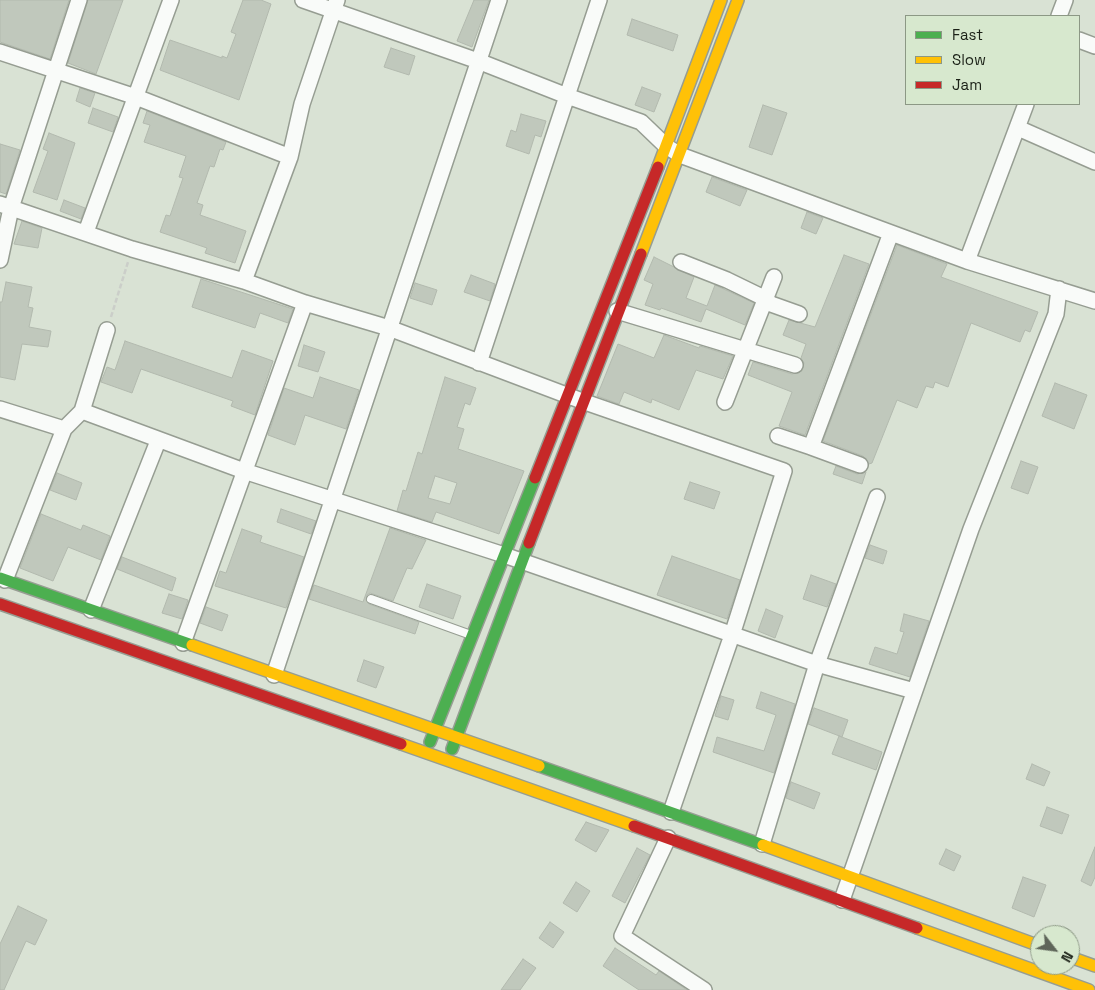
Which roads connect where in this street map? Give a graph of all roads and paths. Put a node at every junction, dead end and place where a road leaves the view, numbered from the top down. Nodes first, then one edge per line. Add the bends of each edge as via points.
1 (79, 0) edge
2 (171, 0) edge
3 (304, 0) edge
4 (499, 0) edge
5 (599, 0) edge
6 (721, 0) edge
7 (738, 0) edge
8 (1065, 0) edge
9 (336, 5) edge
10 (1059, 15) edge
11 (1080, 40) edge
12 (1095, 46) edge
13 (0, 52) edge
14 (478, 61) junction
15 (56, 71) junction
16 (567, 96) junction
17 (136, 97) junction
18 (1026, 105) edge
19 (1018, 128) junction
20 (666, 146) junction
21 (680, 155) junction
22 (290, 157) junction
23 (1095, 162) edge
24 (6, 206) edge
25 (86, 232) junction
26 (891, 232) junction
27 (132, 249) junction
28 (0, 260) edge
29 (967, 261) junction
30 (681, 262) dead end
31 (774, 277) dead end
32 (244, 281) junction
33 (1059, 289) junction
34 (764, 299) junction
35 (1095, 302) edge
36 (305, 303) junction
37 (617, 311) junction
38 (799, 314) dead end
39 (389, 328) junction
40 (107, 330) joint
41 (744, 350) junction
42 (479, 363) junction
43 (796, 364) dead end
44 (567, 396) junction
45 (582, 401) junction
46 (725, 402) dead end
47 (0, 409) edge
48 (82, 411) junction
49 (64, 428) junction
50 (778, 436) dead end
51 (158, 441) junction
52 (811, 447) junction
53 (860, 465) dead end
54 (244, 471) junction
55 (877, 497) dead end
56 (332, 498) junction
57 (504, 555) junction
58 (522, 561) junction
59 (2, 579) edge
60 (371, 599) dead end
61 (0, 604) edge
62 (91, 610) junction
63 (732, 635) junction
64 (473, 636) junction
65 (184, 643) junction
66 (817, 664) junction
67 (274, 675) junction
68 (914, 691) junction
69 (435, 730) junction
70 (456, 737) junction
71 (426, 754) junction
72 (448, 761) junction
73 (671, 812) junction
74 (668, 838) junction
75 (762, 844) junction
76 (849, 876) junction
77 (842, 900) junction
78 (1030, 942) edge
79 (1080, 960) edge
80 (1095, 966) edge
81 (704, 990) edge
82 (1089, 990) edge

1 - 15 street
2 - 17 street
3 - 9 street
4 - 14 street
5 - 16 street
6 - 20 street
7 - 21 street
8 - 10 street
9 - 14 street
9 - 22 street via 302,104
11 - 12 street
13 - 15 street
14 - 16 street
14 - 39 street
15 - 17 street
15 - 24 street
16 - 20 street via 641,122
16 - 42 street
17 - 22 street
17 - 25 street
18 - 19 street
19 - 23 street
19 - 29 street
20 - 21 street
20 - 44 street
21 - 26 street
21 - 37 street
22 - 32 street
24 - 25 street
24 - 28 street
25 - 27 street
26 - 29 street
26 - 52 street
27 - 32 street
27 - 40 path
29 - 33 street
30 - 34 street
31 - 34 street
32 - 36 street
33 - 35 street
33 - 68 street via 1056,314 971,529
34 - 38 street
34 - 41 street
36 - 39 street
36 - 54 street
37 - 41 street
37 - 45 street
39 - 42 street
39 - 56 street
40 - 48 street
41 - 43 street
41 - 46 street
42 - 44 street
44 - 45 street
44 - 57 street
45 - 58 street
45 - 63 street via 784,472
47 - 49 street
48 - 49 street
48 - 51 street
49 - 59 street
50 - 52 street
51 - 54 street
51 - 62 street
52 - 53 street
54 - 56 street
54 - 65 street
55 - 66 street
56 - 57 street
56 - 67 street
57 - 58 street
57 - 64 street
58 - 63 street
58 - 70 street
59 - 62 street
60 - 64 lane
61 - 71 street
62 - 65 street
63 - 66 street
63 - 73 street
64 - 69 street
65 - 67 street
66 - 68 street
66 - 75 street
67 - 69 street
68 - 76 street
69 - 70 street
69 - 71 street
70 - 72 street
70 - 73 street
71 - 72 street
72 - 74 street
73 - 75 street
74 - 77 street
74 - 81 street via 622,936
75 - 76 street
76 - 77 street
76 - 78 street
77 - 82 street
79 - 80 street

